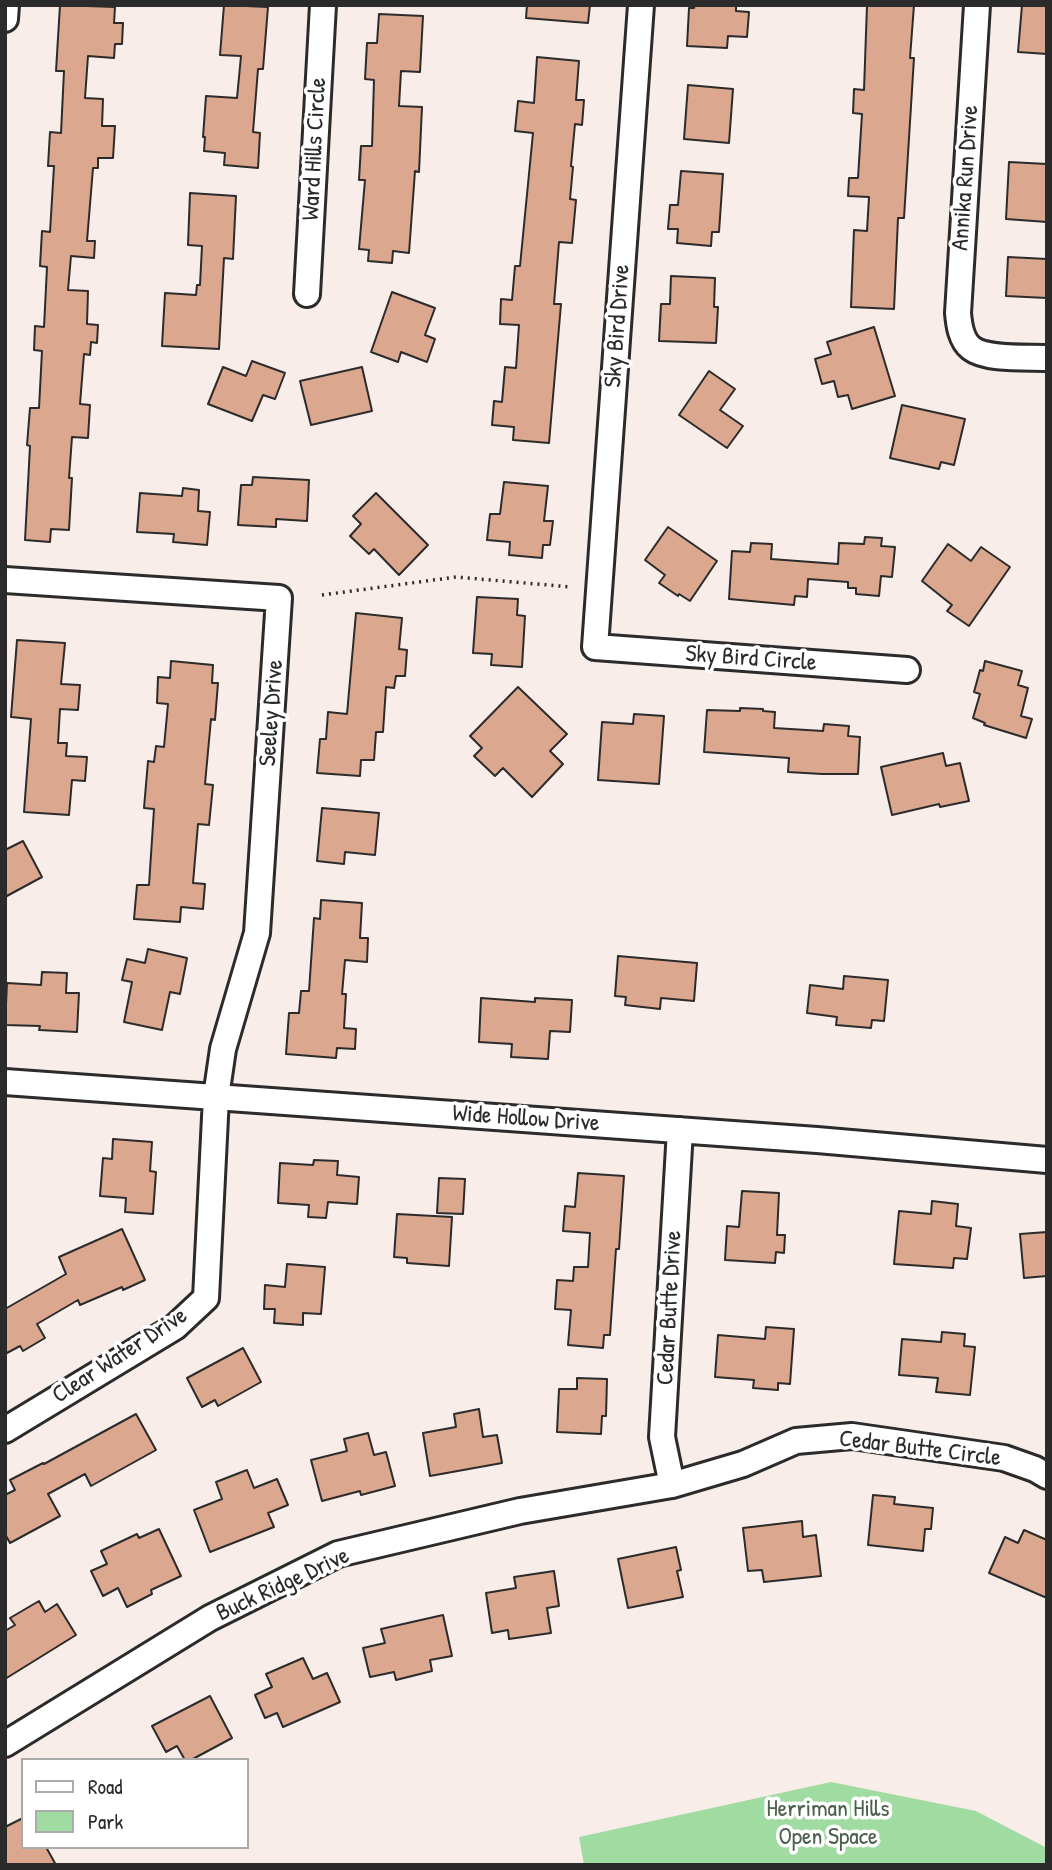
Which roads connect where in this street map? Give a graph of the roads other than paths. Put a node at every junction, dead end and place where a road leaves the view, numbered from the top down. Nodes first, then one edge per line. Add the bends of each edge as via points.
1 (6, 5) edge
2 (323, 5) edge
3 (641, 5) edge
4 (977, 5) edge
5 (5, 19) edge
6 (307, 294) dead end
7 (1047, 358) edge
8 (5, 580) edge
9 (595, 647) joint
10 (907, 670) dead end
11 (5, 1082) edge
12 (216, 1097) junction
13 (680, 1130) junction
14 (1047, 1160) edge
15 (5, 1430) edge
16 (1047, 1476) edge
17 (672, 1485) junction
18 (5, 1744) edge

1 - 5 street
2 - 6 street, Ward Hills Circle
3 - 9 street, Sky Bird Drive
4 - 7 street, Annika Run Drive via 960,332 970,348 985,355
8 - 12 street, Seeley Drive via 279,598 257,933 223,1049
9 - 10 street, Sky Bird Circle
11 - 12 street, Wide Hollow Drive
12 - 13 street, Wide Hollow Drive
12 - 15 street, Clear Water Drive via 205,1298 175,1327
13 - 14 street, Wide Hollow Drive
13 - 17 street, Cedar Butte Drive via 662,1437
16 - 17 street, Cedar Butte Circle via 1004,1458 852,1436 796,1441 743,1464
17 - 18 street, Buck Ridge Drive via 520,1511 338,1555 211,1618

